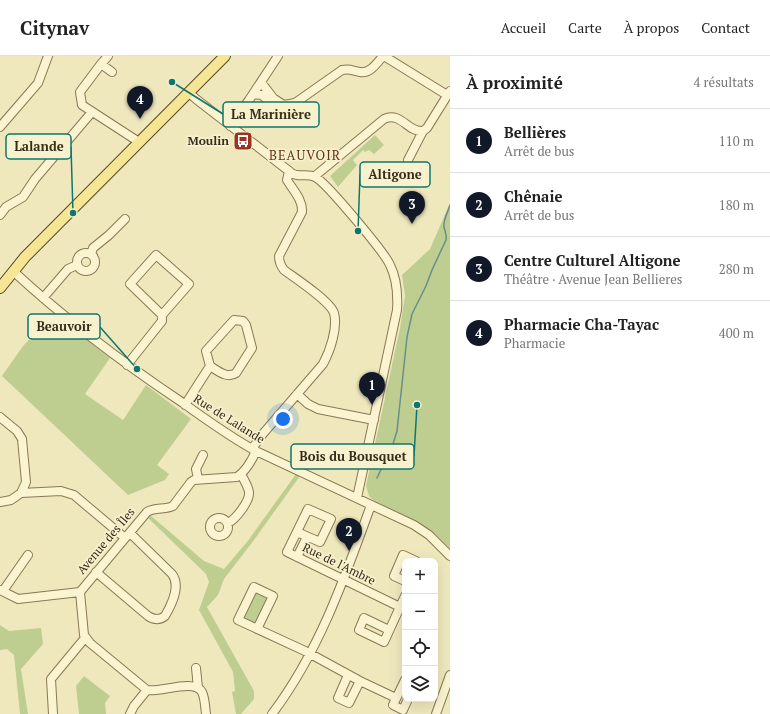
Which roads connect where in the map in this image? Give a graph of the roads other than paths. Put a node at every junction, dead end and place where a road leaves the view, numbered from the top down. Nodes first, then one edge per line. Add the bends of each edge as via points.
1 (48, 56) edge
2 (108, 56) edge
3 (225, 56) edge
4 (278, 56) edge
5 (383, 56) edge
6 (102, 64) junction
7 (112, 72) dead end
8 (264, 77) junction
9 (264, 86) junction
10 (188, 92) junction
11 (449, 93) edge
12 (253, 94) junction
13 (262, 95) junction
14 (282, 104) junction
15 (92, 112) junction
16 (230, 126) junction
17 (0, 127) edge
18 (423, 131) junction
19 (139, 142) junction
20 (408, 160) dead end
21 (292, 173) junction
22 (315, 176) junction
23 (0, 215) edge
24 (125, 219) dead end
25 (91, 254) junction
26 (77, 265) junction
27 (13, 271) junction
28 (0, 288) edge
29 (43, 298) junction
30 (162, 315) junction
31 (126, 365) junction
32 (210, 366) junction
33 (297, 394) junction
34 (185, 405) junction
35 (0, 417) edge
36 (374, 420) junction
37 (254, 450) junction
38 (203, 455) dead end
39 (241, 474) junction
40 (198, 479) junction
41 (21, 493) junction
42 (357, 498) junction
43 (0, 502) edge
44 (371, 505) junction
45 (228, 523) dead end
46 (296, 532) junction
47 (127, 536) junction
48 (307, 537) junction
49 (28, 555) dead end
50 (450, 556) edge
51 (297, 557) junction
52 (410, 558) edge
53 (96, 572) junction
54 (344, 580) junction
55 (402, 580) edge
56 (1, 591) edge
57 (80, 592) junction
58 (402, 603) edge
59 (400, 607) junction
60 (257, 629) junction
61 (389, 630) dead end
62 (85, 638) junction
63 (310, 654) junction
64 (196, 668) dead end
65 (348, 675) junction
66 (450, 675) edge
67 (360, 681) junction
68 (402, 687) edge
69 (198, 688) junction
70 (147, 690) junction
71 (438, 697) edge
72 (396, 698) junction
73 (407, 702) edge
74 (437, 702) edge
75 (53, 714) edge
76 (130, 714) edge
77 (206, 714) edge
78 (272, 714) edge
79 (436, 714) edge

1 - 17 street via 38,83
2 - 6 street
3 - 10 main road
4 - 8 street
5 - 11 street
5 - 14 street via 371,69 364,72 348,68 342,70 295,103
6 - 7 street
6 - 15 street via 80,92 82,105
8 - 9 street
8 - 12 street
9 - 13 street
9 - 14 street via 273,98
10 - 16 street
10 - 19 main road
11 - 18 street
12 - 13 street
12 - 16 street
13 - 14 street via 273,105
15 - 19 street
15 - 23 street via 35,179 23,197 6,207
16 - 21 street
18 - 20 street
18 - 22 street via 414,130 394,116 388,117
19 - 27 main road
21 - 22 street
21 - 33 street via 287,180 300,200 302,212 279,256 280,266 327,302 334,312 330,352
22 - 36 street via 324,182 364,229 390,263 395,279 397,310
24 - 25 street via 93,248
25 - 26 street via 80,255
25 - 26 street via 96,263 92,270 84,272
26 - 29 street via 68,269
27 - 28 main road
27 - 29 street, Rue de Lalande
29 - 31 street, Rue de Lalande
30 - 30 street via 189,284 156,255 130,284
30 - 31 street via 162,321
31 - 34 street, Rue de Lalande
32 - 32 street via 227,376 236,373 252,348 243,321 234,320 206,351
32 - 34 street
33 - 36 street via 313,407
33 - 37 street via 261,436
34 - 37 street, Rue de Lalande
35 - 41 street via 17,431 22,439 26,482
36 - 42 street
37 - 39 street via 250,463
37 - 42 street, Rue de Lalande
38 - 40 street via 196,469
39 - 40 street via 233,478
39 - 45 street via 249,491 249,498
40 - 47 street, Avenue des Îles via 191,482 170,508 150,510 145,514
41 - 43 street via 15,499
41 - 47 street via 70,493
42 - 44 street, Rue de Lalande
44 - 50 street, Rue de Lalande via 423,530
44 - 54 street
46 - 48 street, Rue de l'Ambre
46 - 48 street, Rue de l'Ambre via 308,508 331,519 320,542
46 - 51 street, Rue de l'Ambre via 288,552
47 - 53 street, Avenue des Îles
47 - 53 street via 172,574 176,581 176,590 165,616 159,619 152,618
48 - 51 street
49 - 56 street
51 - 54 street, Rue de l'Ambre
52 - 55 street, Rue de l'Ambre via 403,555 394,576
53 - 57 street, Avenue des Îles
54 - 59 street, Rue de l'Ambre
54 - 63 street
56 - 57 street, Avenue des Îles via 18,599
57 - 62 street
58 - 59 street
59 - 61 street
60 - 60 street via 238,620 254,587 273,596
60 - 63 street
62 - 70 street
62 - 75 street via 51,679
63 - 65 street
63 - 78 street
64 - 69 street
65 - 67 street
65 - 67 street via 338,698 349,703
66 - 71 street
67 - 72 street
68 - 72 street
69 - 70 street via 188,686
69 - 77 street via 202,692
70 - 76 street
72 - 73 street via 392,705 403,710
74 - 79 street

